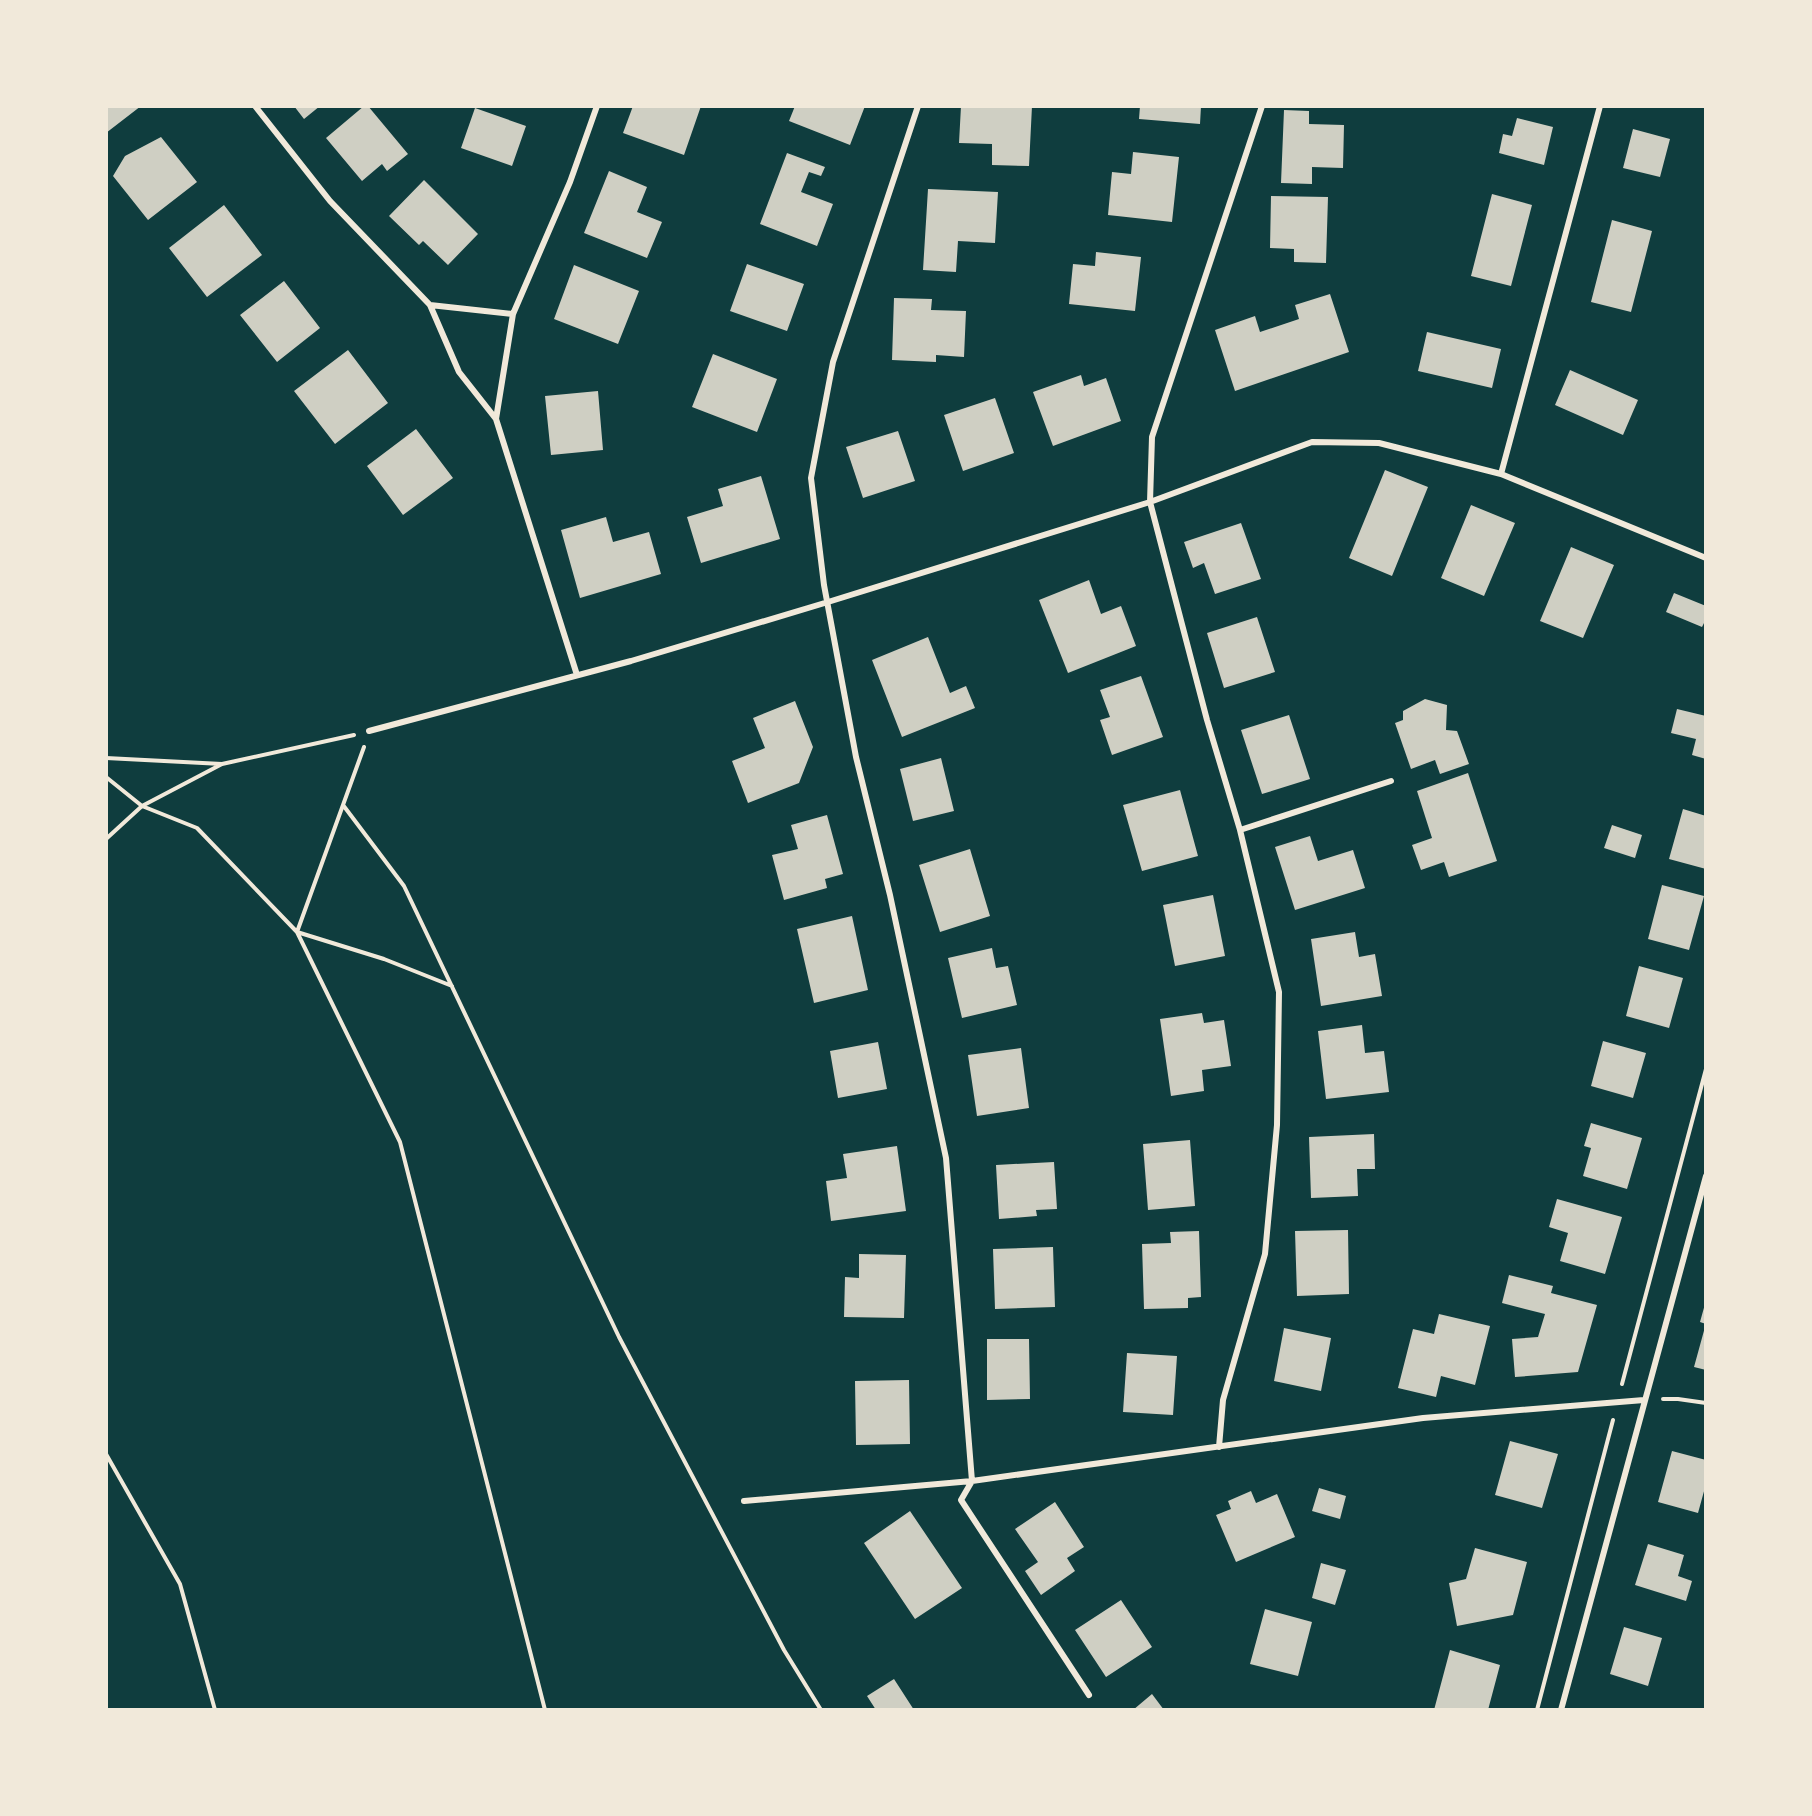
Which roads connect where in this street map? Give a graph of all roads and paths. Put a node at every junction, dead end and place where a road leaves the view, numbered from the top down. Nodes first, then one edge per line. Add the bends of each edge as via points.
1 (255, 106) edge
2 (597, 106) edge
3 (918, 106) edge
4 (1262, 106) edge
5 (1600, 106) edge
6 (430, 305) junction
7 (513, 314) junction
8 (496, 419) junction
9 (1501, 474) junction
10 (1150, 502) junction
11 (1706, 558) edge
12 (828, 602) junction
13 (577, 675) junction
14 (369, 731) junction
15 (106, 758) edge
16 (222, 764) junction
17 (106, 777) edge
18 (1392, 781) dead end
19 (343, 805) junction
20 (142, 806) junction
21 (1240, 830) junction
22 (106, 839) edge
23 (297, 932) junction
24 (453, 986) junction
25 (1706, 1176) edge
26 (1644, 1400) junction
27 (1706, 1403) edge
28 (1219, 1447) junction
29 (106, 1454) edge
30 (972, 1481) junction
31 (744, 1501) dead end
32 (1089, 1695) dead end
33 (215, 1710) edge
34 (545, 1710) edge
35 (821, 1710) edge
36 (1561, 1710) edge

1 - 6 street via 330,201
2 - 7 street via 570,182
3 - 12 street via 833,362 811,478
4 - 10 street via 1152,437
5 - 9 street
6 - 7 street
6 - 8 street via 459,372
7 - 8 street
8 - 13 street
9 - 10 street via 1379,443 1312,442
9 - 11 street
10 - 12 street
10 - 21 street
12 - 13 street
12 - 30 street via 856,757 889,888 946,1158
13 - 14 street
14 - 16 path
14 - 19 path
15 - 16 path
16 - 20 path
17 - 20 path
18 - 21 street
19 - 23 path
19 - 24 path via 404,886
20 - 22 path
20 - 23 path via 196,828
21 - 28 street via 1279,992 1277,1125 1265,1254 1223,1400
23 - 24 path
23 - 34 path via 400,1142
24 - 35 path via 619,1337 784,1650
25 - 26 street
26 - 27 path
26 - 28 street via 1423,1418
26 - 36 street
28 - 30 street
29 - 33 path via 180,1584
30 - 31 street
30 - 32 street via 962,1500

